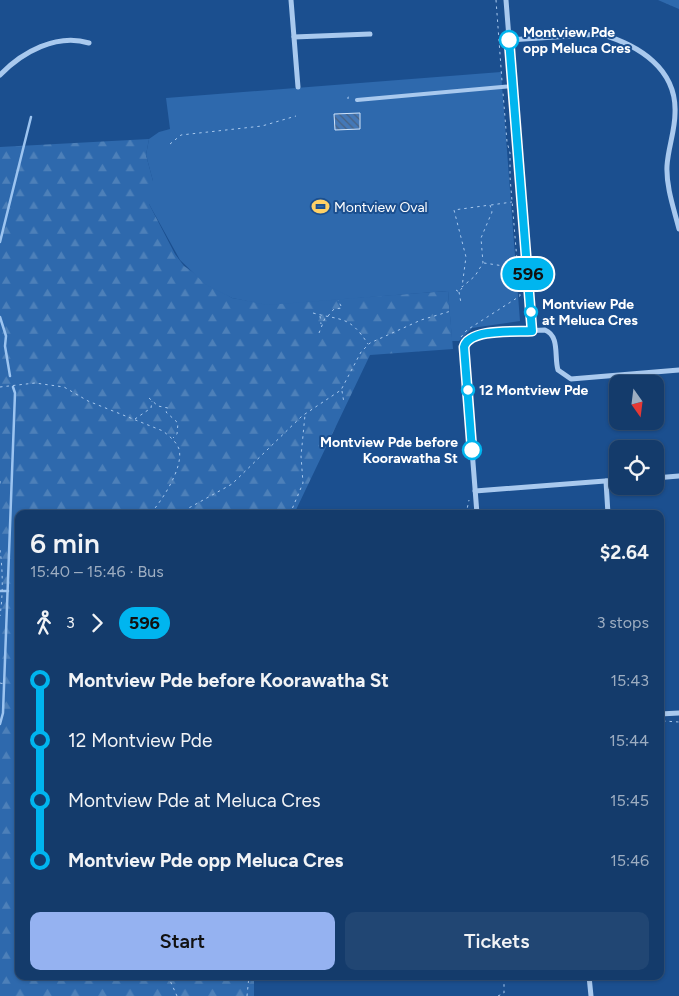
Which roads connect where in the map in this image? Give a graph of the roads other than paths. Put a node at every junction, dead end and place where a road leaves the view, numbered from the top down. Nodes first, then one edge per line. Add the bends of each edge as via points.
1 (291, 0) edge
2 (506, 0) edge
3 (370, 34) dead end
4 (294, 37) junction
5 (509, 40) junction
6 (89, 43) dead end
7 (0, 74) edge
8 (513, 86) junction
9 (298, 87) dead end
10 (357, 100) dead end
11 (679, 229) edge
12 (532, 331) junction
13 (679, 370) edge
14 (679, 476) edge
15 (664, 477) edge
16 (606, 481) junction
17 (609, 481) edge
18 (475, 491) junction
19 (477, 510) edge
20 (608, 510) edge
21 (679, 713) edge
22 (664, 714) edge
23 (589, 980) edge
24 (591, 996) edge

1 - 4 street
2 - 5 street
3 - 4 street
4 - 9 street
5 - 8 street
5 - 11 street via 600,34 654,60 666,74 675,102 667,167 668,188
6 - 7 street via 77,39 38,46
8 - 10 lane
8 - 12 street
12 - 13 street via 545,330 553,335 558,370 571,379
12 - 18 street via 482,334 471,337 464,347
14 - 15 street
16 - 17 street
16 - 18 street
16 - 20 street
18 - 19 street
21 - 22 street
23 - 24 street

